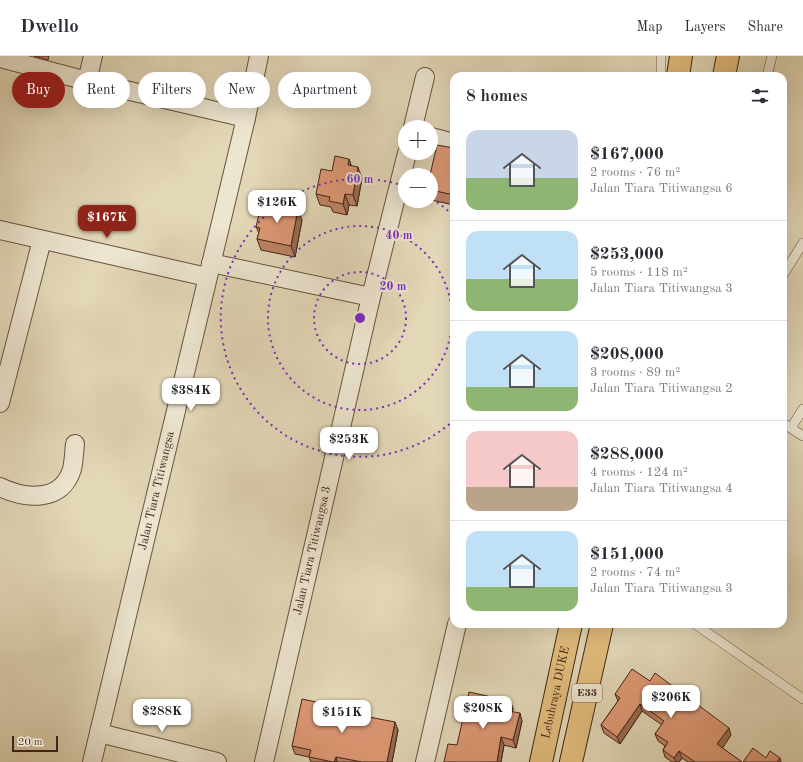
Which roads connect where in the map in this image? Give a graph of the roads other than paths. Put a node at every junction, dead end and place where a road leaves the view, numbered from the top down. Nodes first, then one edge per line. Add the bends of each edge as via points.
1 (93, 56) edge
2 (259, 56) edge
3 (661, 56) edge
4 (681, 56) edge
5 (728, 56) edge
6 (772, 56) edge
7 (0, 58) edge
8 (89, 72) edge
9 (661, 72) edge
10 (679, 72) edge
11 (725, 72) edge
12 (768, 72) edge
13 (73, 77) edge
14 (425, 77) dead end
15 (130, 91) edge
16 (246, 118) junction
17 (415, 120) edge
18 (438, 139) edge
19 (450, 142) edge
20 (405, 160) edge
21 (0, 230) edge
22 (42, 240) junction
23 (803, 243) edge
24 (787, 269) edge
25 (209, 270) junction
26 (371, 297) junction
27 (0, 403) edge
28 (803, 409) edge
29 (787, 425) edge
30 (803, 436) edge
31 (75, 444) dead end
32 (0, 487) edge
33 (455, 628) edge
34 (570, 628) edge
35 (601, 628) edge
36 (702, 628) edge
37 (803, 699) edge
38 (99, 733) junction
39 (92, 762) edge
40 (217, 762) edge
41 (264, 762) edge
42 (425, 762) edge
43 (541, 762) edge
44 (571, 762) edge

1 - 8 street
2 - 16 street, Jalan Tiara Titiwangsa
3 - 9 lane
4 - 10 highway
5 - 11 highway
6 - 12 lane
7 - 13 street
14 - 17 street
15 - 16 street
16 - 25 street, Jalan Tiara Titiwangsa
18 - 19 street
20 - 26 street, Jalan Tiara Titiwangsa 3
21 - 22 street
22 - 25 street
22 - 27 street
23 - 24 lane
25 - 26 street
25 - 38 street, Jalan Tiara Titiwangsa
26 - 41 street, Jalan Tiara Titiwangsa 3
28 - 29 lane
29 - 30 lane
31 - 32 street via 72,469 54,493 32,497
33 - 42 street
34 - 43 highway, Lebuhraya DUKE / E33
35 - 44 highway, E33
36 - 37 lane
38 - 39 street, Jalan Tiara Titiwangsa
38 - 40 street

